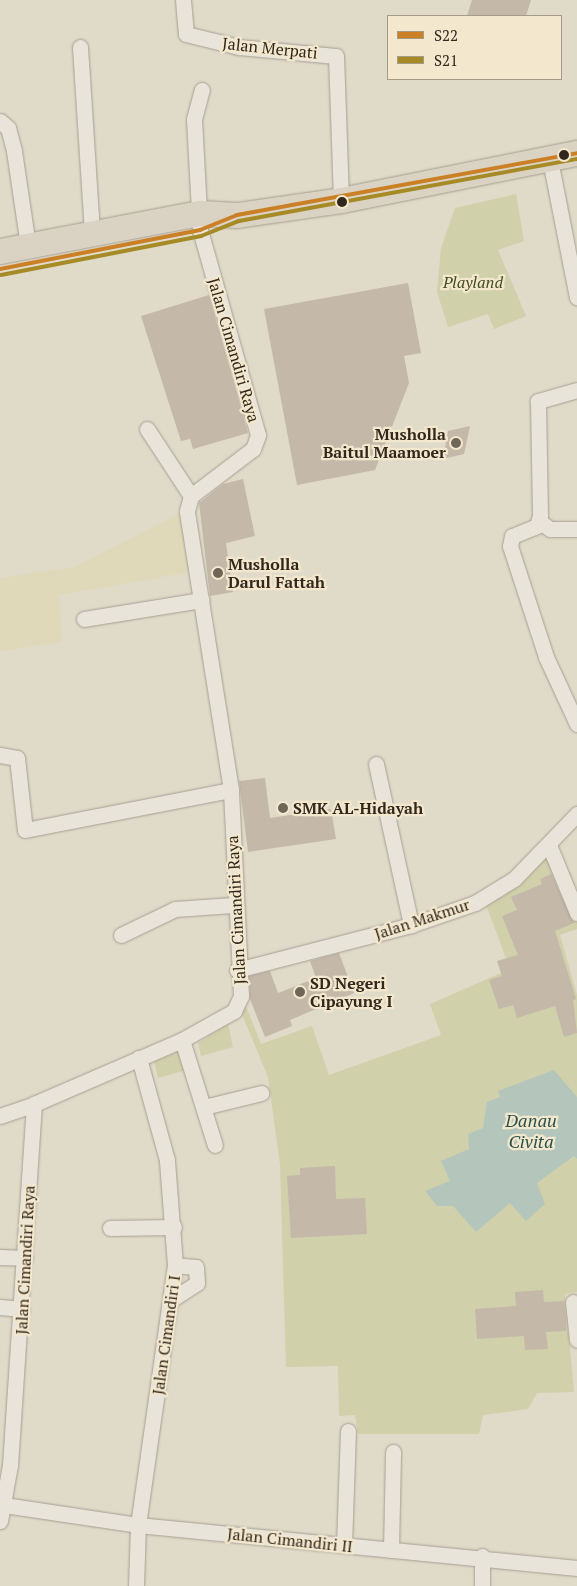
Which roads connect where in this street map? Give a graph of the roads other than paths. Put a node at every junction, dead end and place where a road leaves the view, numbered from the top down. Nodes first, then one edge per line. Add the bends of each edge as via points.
1 (183, 0) edge
2 (80, 47) dead end
3 (202, 90) dead end
4 (0, 121) edge
5 (577, 153) edge
6 (550, 160) junction
7 (341, 200) junction
8 (200, 222) junction
9 (92, 234) junction
10 (28, 246) junction
11 (0, 251) edge
12 (0, 269) edge
13 (577, 297) edge
14 (577, 390) edge
15 (147, 429) dead end
16 (192, 496) junction
17 (539, 521) junction
18 (577, 529) edge
19 (201, 600) junction
20 (84, 619) dead end
21 (577, 724) edge
22 (0, 755) edge
23 (376, 764) dead end
24 (231, 790) junction
25 (577, 814) edge
26 (548, 845) junction
27 (233, 905) junction
28 (577, 913) edge
29 (411, 925) junction
30 (121, 935) dead end
31 (237, 970) junction
32 (182, 1040) junction
33 (139, 1058) junction
34 (261, 1093) dead end
35 (34, 1104) junction
36 (204, 1107) junction
37 (0, 1116) edge
38 (215, 1145) dead end
39 (110, 1228) dead end
40 (174, 1228) junction
41 (0, 1257) edge
42 (25, 1258) junction
43 (176, 1265) junction
44 (174, 1298) junction
45 (573, 1302) dead end
46 (0, 1307) edge
47 (22, 1309) junction
48 (577, 1340) edge
49 (348, 1431) dead end
50 (393, 1452) dead end
51 (4, 1505) junction
52 (0, 1521) edge
53 (138, 1525) junction
54 (344, 1545) junction
55 (391, 1550) junction
56 (482, 1556) junction
57 (577, 1568) edge
58 (136, 1586) edge
59 (482, 1586) edge

1 - 7 street, Jalan Merpati via 186,34 239,48 336,56
2 - 9 street
3 - 8 street, Jalan Cimandiri Raya via 194,119
4 - 10 street via 8,128 14,151
5 - 6 highway
6 - 7 highway
6 - 13 street
7 - 8 highway
8 - 9 highway
8 - 12 highway
8 - 16 street, Jalan Cimandiri Raya via 258,435 253,449
9 - 10 highway
10 - 11 highway
14 - 17 street via 538,401
15 - 16 street
16 - 19 street, Jalan Cimandiri Raya via 187,511
17 - 18 street via 550,529
17 - 21 street via 512,536 510,546 546,657
19 - 20 street
19 - 24 street, Jalan Cimandiri Raya
22 - 24 street via 17,758 25,830
23 - 29 street
24 - 27 street, Jalan Cimandiri Raya
25 - 26 street, Jalan Makmur
26 - 28 street
26 - 29 street, Jalan Makmur via 497,892
27 - 30 street via 175,909
27 - 31 street, Jalan Cimandiri Raya
29 - 31 street, Jalan Makmur
31 - 32 street, Jalan Cimandiri Raya via 241,996 234,1011
32 - 33 street, Jalan Cimandiri Raya
32 - 36 street
33 - 35 street, Jalan Cimandiri Raya
33 - 40 street, Jalan Cimandiri I via 167,1160
34 - 36 street
35 - 37 street
35 - 42 street, Jalan Cimandiri Raya
36 - 38 street
39 - 40 street
40 - 43 street, Jalan Cimandiri I
41 - 42 street
42 - 47 street, Jalan Cimandiri Raya
43 - 44 street, Jalan Cimandiri I
43 - 44 street via 196,1267 197,1283
44 - 53 street, Jalan Cimandiri I
45 - 48 street
46 - 47 street
47 - 51 street, Jalan Cimandiri Raya
49 - 54 street
50 - 55 street
51 - 52 street, Jalan Cimandiri Raya
51 - 53 street, Jalan Cimandiri II
53 - 54 street, Jalan Cimandiri II
53 - 58 street, Jalan Cimandiri I
54 - 55 street, Jalan Cimandiri II
55 - 56 street, Jalan Cimandiri II
56 - 57 street, Jalan Cimandiri II
56 - 59 street

